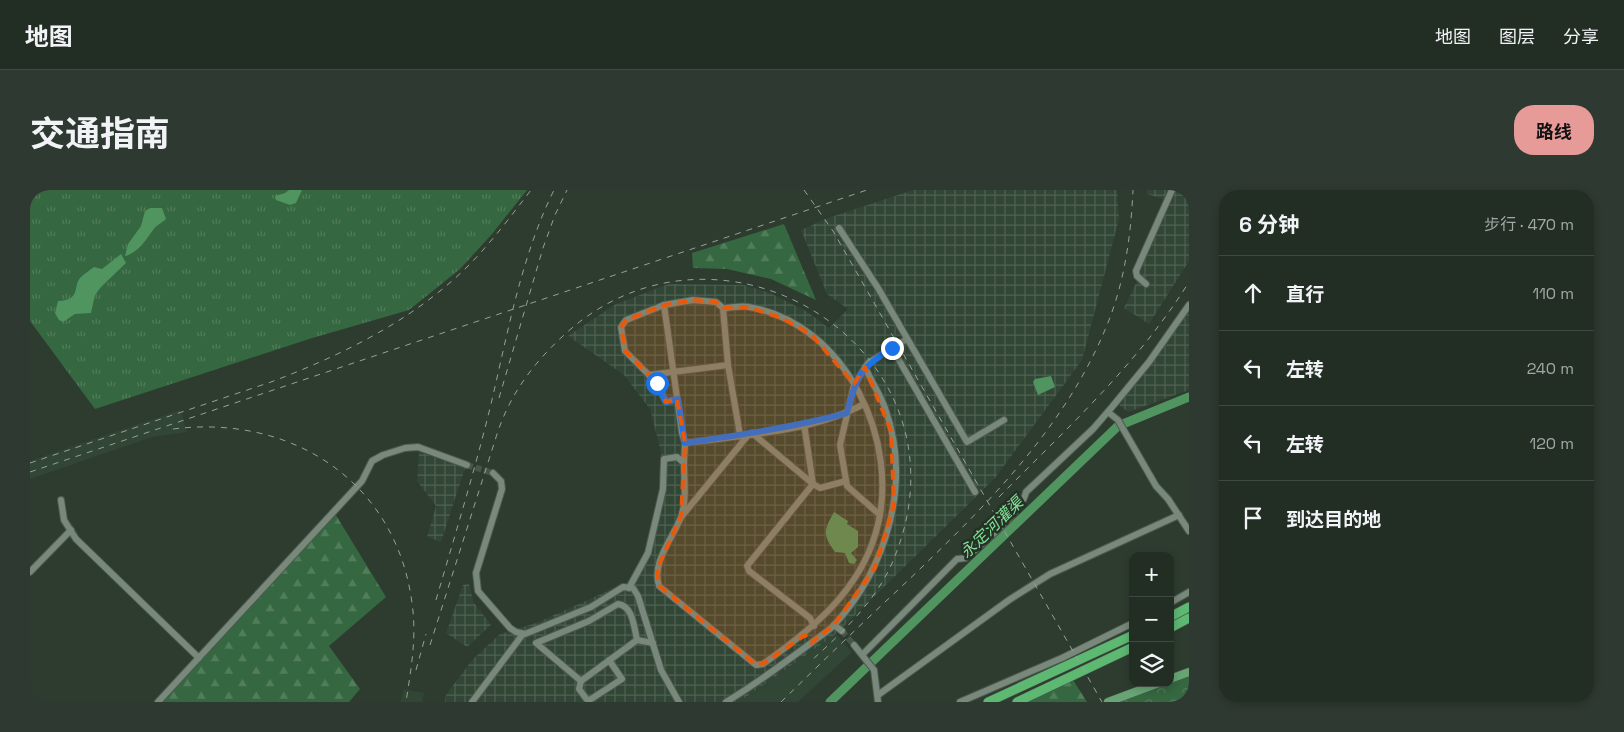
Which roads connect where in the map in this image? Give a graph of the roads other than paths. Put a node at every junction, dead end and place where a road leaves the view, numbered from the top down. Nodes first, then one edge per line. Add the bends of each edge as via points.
1 (1172, 190) edge
2 (839, 228) dead end
3 (1146, 284) dead end
4 (664, 305) junction
5 (1189, 306) edge
6 (723, 308) junction
7 (907, 339) junction
8 (892, 348) junction
9 (728, 365) junction
10 (865, 367) junction
11 (673, 372) junction
12 (649, 375) junction
13 (854, 385) junction
14 (678, 399) junction
15 (864, 404) junction
16 (1108, 412) junction
17 (847, 413) junction
18 (1004, 420) dead end
19 (804, 424) junction
20 (751, 433) junction
21 (740, 435) junction
22 (685, 443) junction
23 (684, 463) junction
24 (468, 465) tunnel mouth
25 (882, 468) junction
26 (895, 469) junction
27 (493, 473) dead end
28 (846, 481) junction
29 (813, 484) junction
30 (975, 492) dead end
31 (61, 500) dead end
32 (1179, 514) junction
33 (880, 515) junction
34 (681, 516) junction
35 (71, 530) junction
36 (1189, 531) edge
37 (30, 572) edge
38 (629, 588) junction
39 (1189, 592) edge
40 (1174, 601) edge
41 (1189, 607) edge
42 (1174, 615) edge
43 (1189, 618) edge
44 (834, 625) junction
45 (1129, 625) edge
46 (814, 626) junction
47 (1174, 626) edge
48 (842, 631) tunnel mouth
49 (523, 634) junction
50 (805, 634) junction
51 (1129, 637) edge
52 (637, 640) junction
53 (653, 643) junction
54 (811, 643) junction
55 (854, 645) tunnel mouth
56 (1129, 649) edge
57 (863, 654) junction
58 (199, 658) junction
59 (609, 660) junction
60 (1189, 672) edge
61 (1174, 678) edge
62 (581, 681) junction
63 (1148, 687) edge
64 (878, 698) edge
65 (158, 702) edge
66 (472, 702) edge
67 (680, 702) edge
68 (726, 702) edge
69 (960, 702) edge
70 (988, 702) edge
71 (1017, 702) edge
72 (1108, 702) edge

1 - 3 street via 1136,271
2 - 7 street
4 - 6 street via 693,300 716,302
4 - 11 street
4 - 12 street via 626,320 622,327 625,351
5 - 16 street
6 - 9 street
6 - 13 street via 748,307 782,318 812,335
7 - 8 street
7 - 18 street via 967,442
8 - 10 street
8 - 30 street
9 - 11 street
9 - 21 street
10 - 13 street
10 - 26 street via 885,408
11 - 12 street
11 - 14 street
12 - 14 street via 657,383 666,402
13 - 15 street
13 - 17 street
14 - 22 street
15 - 17 street
15 - 25 street via 878,441
16 - 32 street via 1118,420 1156,486
16 - 57 street via 1026,492 1015,511 966,558 957,559
17 - 19 street
17 - 28 street via 840,445
19 - 20 street
19 - 29 street
20 - 21 street
20 - 29 street
20 - 34 street
21 - 22 street
22 - 23 street
23 - 34 street
23 - 38 street via 677,457 664,460 663,488 648,553
24 - 58 street via 418,447 394,451 372,461 362,481
25 - 26 street
25 - 33 street
26 - 44 street via 894,505 875,568
27 - 49 street via 501,481 502,489 476,574 478,591 510,628
28 - 29 street via 820,488
28 - 33 street via 847,486
29 - 46 street via 747,566 749,571 810,618
31 - 35 street via 64,520
32 - 36 street
32 - 64 street via 1050,574 1009,600
33 - 46 street via 868,553 852,583
34 - 50 street via 657,569 659,586 756,665 763,664
35 - 37 street
35 - 58 street via 76,539
38 - 49 street via 623,587 591,608
38 - 53 street via 633,588 638,596
39 - 40 street
41 - 42 highway
43 - 47 highway
44 - 48 street
44 - 54 street
45 - 69 street
46 - 50 street
49 - 66 street
50 - 54 street
51 - 70 highway
52 - 53 street
52 - 59 street
52 - 62 street via 631,615 627,608 618,604 589,621 536,643
53 - 67 street via 661,670
54 - 68 street via 769,676
55 - 57 street
56 - 71 highway
57 - 64 street via 874,670
58 - 65 street
59 - 62 street
59 - 62 street via 622,679 588,701 579,689
60 - 61 main road
63 - 72 main road

